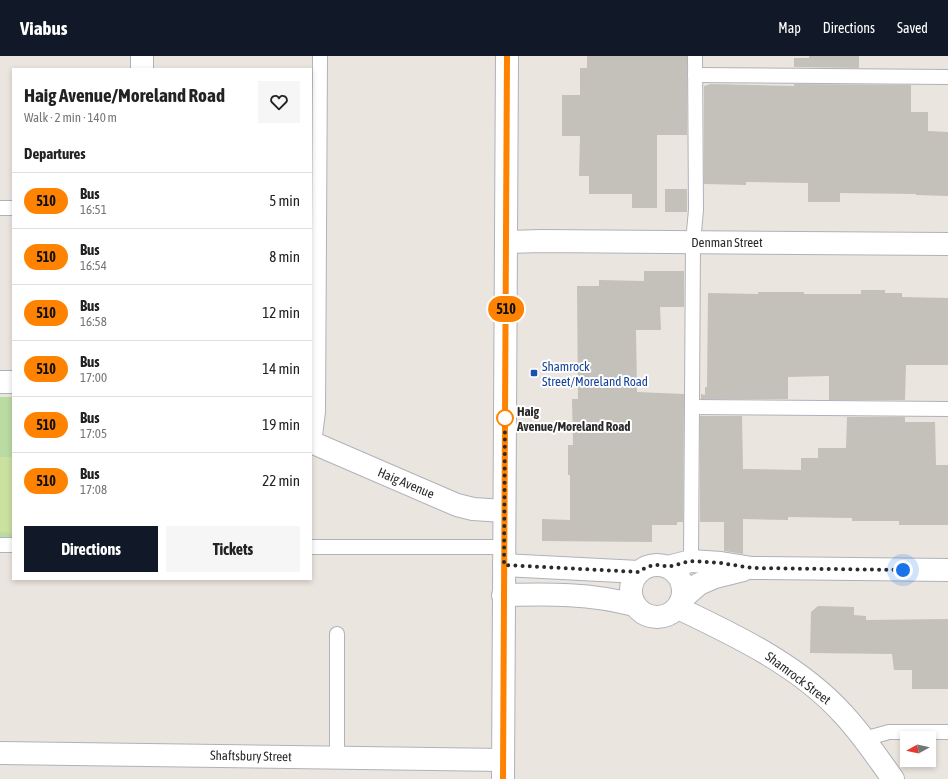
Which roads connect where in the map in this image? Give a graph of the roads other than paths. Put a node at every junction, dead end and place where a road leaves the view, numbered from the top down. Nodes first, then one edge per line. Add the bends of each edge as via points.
1 (142, 56) edge
2 (320, 56) edge
3 (507, 56) edge
4 (695, 56) edge
5 (142, 68) edge
6 (695, 75) junction
7 (948, 77) edge
8 (0, 208) edge
9 (12, 208) edge
10 (506, 242) junction
11 (693, 242) junction
12 (948, 244) edge
13 (0, 382) edge
14 (12, 382) edge
15 (692, 407) junction
16 (948, 408) edge
17 (313, 443) edge
18 (504, 511) junction
19 (0, 545) edge
20 (12, 545) edge
21 (312, 547) edge
22 (504, 556) junction
23 (690, 561) junction
24 (668, 567) junction
25 (581, 568) junction
26 (752, 568) junction
27 (948, 570) edge
28 (639, 572) junction
29 (503, 595) junction
30 (580, 595) junction
31 (680, 603) junction
32 (634, 605) junction
33 (337, 634) dead end
34 (948, 732) edge
35 (864, 739) junction
36 (0, 753) edge
37 (337, 757) junction
38 (503, 769) edge
39 (893, 779) edge

1 - 5 street
2 - 17 lane via 318,412
3 - 10 street
4 - 6 lane
6 - 7 lane
6 - 11 lane via 696,210
8 - 9 lane
10 - 11 street, Denman Street
10 - 18 street
11 - 12 street, Denman Street
11 - 15 lane
13 - 14 street
15 - 16 lane
15 - 23 lane
17 - 18 street, Haig Avenue via 457,505
18 - 22 street
19 - 20 lane
21 - 22 lane
22 - 25 street
22 - 29 street
23 - 24 street
23 - 26 street
24 - 28 street via 653,565
24 - 31 street via 674,571 682,584
25 - 28 street
25 - 30 street
26 - 27 street
26 - 31 street via 714,577 698,584
28 - 32 street via 631,588
29 - 30 street
29 - 38 street
30 - 32 street
31 - 32 street via 671,613 655,618 647,616
31 - 35 street, Shamrock Street via 772,656 814,687 842,713
33 - 37 lane
34 - 35 lane via 889,732
35 - 39 street, Shamrock Street
36 - 37 street, Shaftsbury Street
37 - 38 street, Shaftsbury Street

